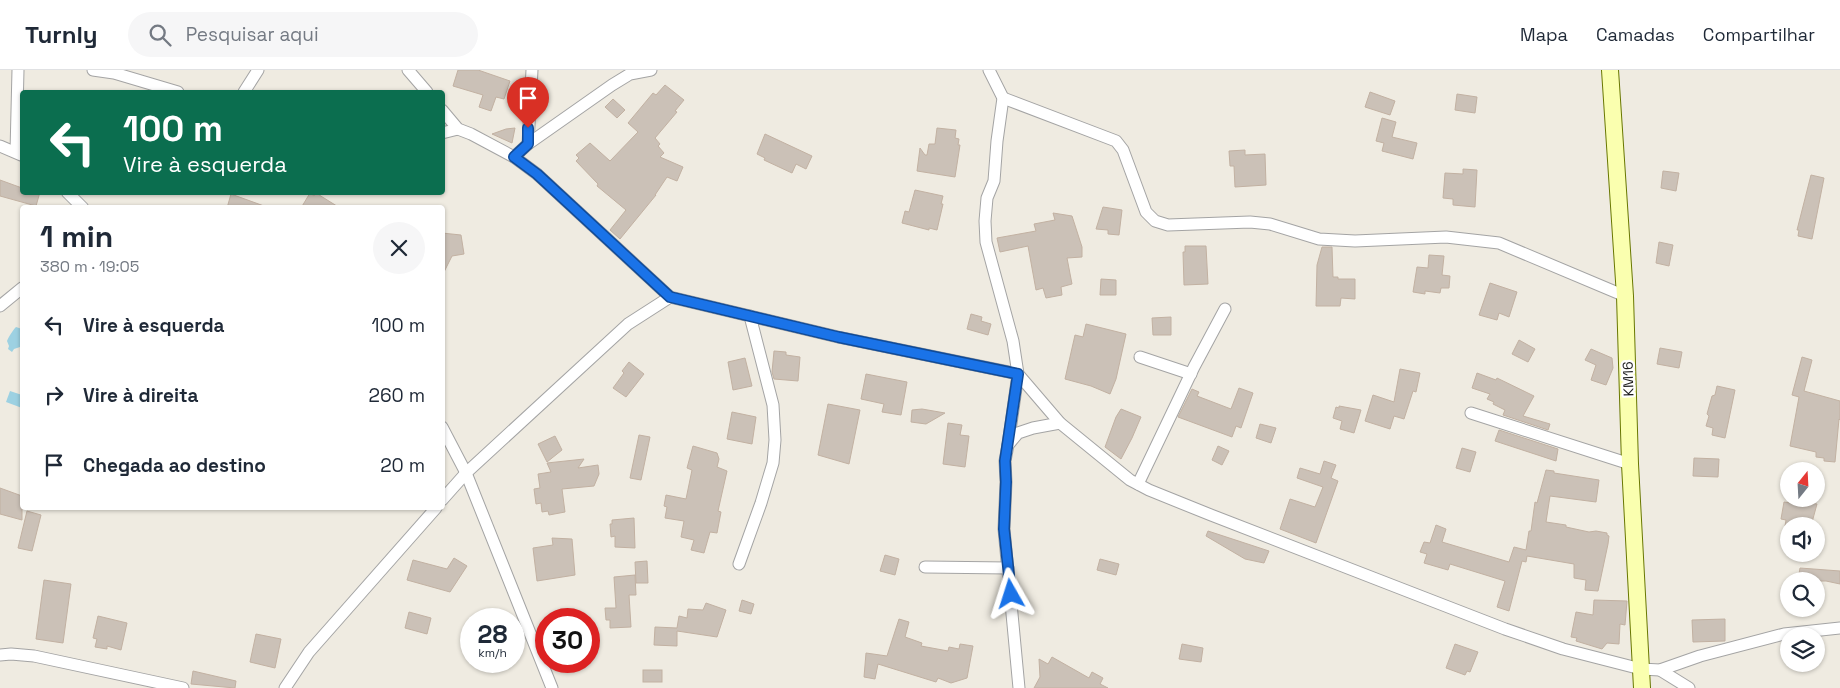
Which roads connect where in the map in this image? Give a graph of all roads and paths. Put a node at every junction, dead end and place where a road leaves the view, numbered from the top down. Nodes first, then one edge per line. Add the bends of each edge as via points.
1 (18, 70) edge
2 (94, 70) edge
3 (258, 70) edge
4 (408, 70) edge
5 (532, 70) edge
6 (651, 70) edge
7 (989, 70) edge
8 (1610, 70) edge
9 (628, 72) edge
10 (171, 90) edge
11 (245, 90) edge
12 (425, 90) edge
13 (1003, 98) junction
14 (445, 114) edge
15 (458, 129) junction
16 (445, 132) edge
17 (528, 144) junction
18 (0, 146) edge
19 (19, 154) edge
20 (514, 157) junction
21 (70, 195) edge
22 (80, 205) edge
23 (20, 290) edge
24 (1625, 296) junction
25 (670, 297) junction
26 (0, 306) edge
27 (1226, 309) dead end
28 (750, 316) junction
29 (1140, 357) dead end
30 (1018, 374) junction
31 (1191, 374) junction
32 (1471, 413) dead end
33 (1060, 423) junction
34 (445, 433) edge
35 (1008, 444) junction
36 (1630, 464) junction
37 (466, 473) junction
38 (1138, 484) junction
39 (445, 497) edge
40 (434, 510) edge
41 (739, 564) dead end
42 (925, 567) dead end
43 (1008, 568) junction
44 (1840, 628) edge
45 (0, 655) edge
46 (1641, 669) junction
47 (1660, 670) junction
48 (1673, 684) edge
49 (183, 688) edge
50 (285, 688) edge
51 (552, 688) edge
52 (1019, 688) edge
53 (1642, 688) edge
54 (1689, 688) edge

1 - 19 street
2 - 10 street
3 - 11 street
4 - 12 street
5 - 17 street
6 - 9 street
7 - 13 street
8 - 24 street, KM16
9 - 17 street
13 - 24 street via 1116,141 1124,150 1146,212 1155,221 1168,225 1270,224 1319,239 1355,242 1446,237 1499,243
13 - 30 street via 994,182 987,198 986,242 1013,341
14 - 15 street
15 - 16 street
15 - 20 street
17 - 20 street
18 - 19 street
20 - 25 street via 537,174
21 - 22 street
23 - 26 street
24 - 36 street, KM16
25 - 28 street
25 - 37 street via 628,324
27 - 31 street
28 - 30 street
28 - 41 street via 773,405 775,440 773,463
29 - 31 street
30 - 33 street
30 - 35 street
31 - 38 street
32 - 36 street
33 - 35 street via 1018,433
33 - 38 street
34 - 37 street
35 - 43 street via 1004,529
36 - 46 street, KM16
37 - 39 street
37 - 51 street
38 - 46 street via 1505,629 1563,649
40 - 50 street via 309,652
42 - 43 street
43 - 52 street
44 - 47 street via 1784,634
45 - 49 street via 34,656
46 - 47 street
46 - 53 street, KM16
47 - 48 street
48 - 54 street

